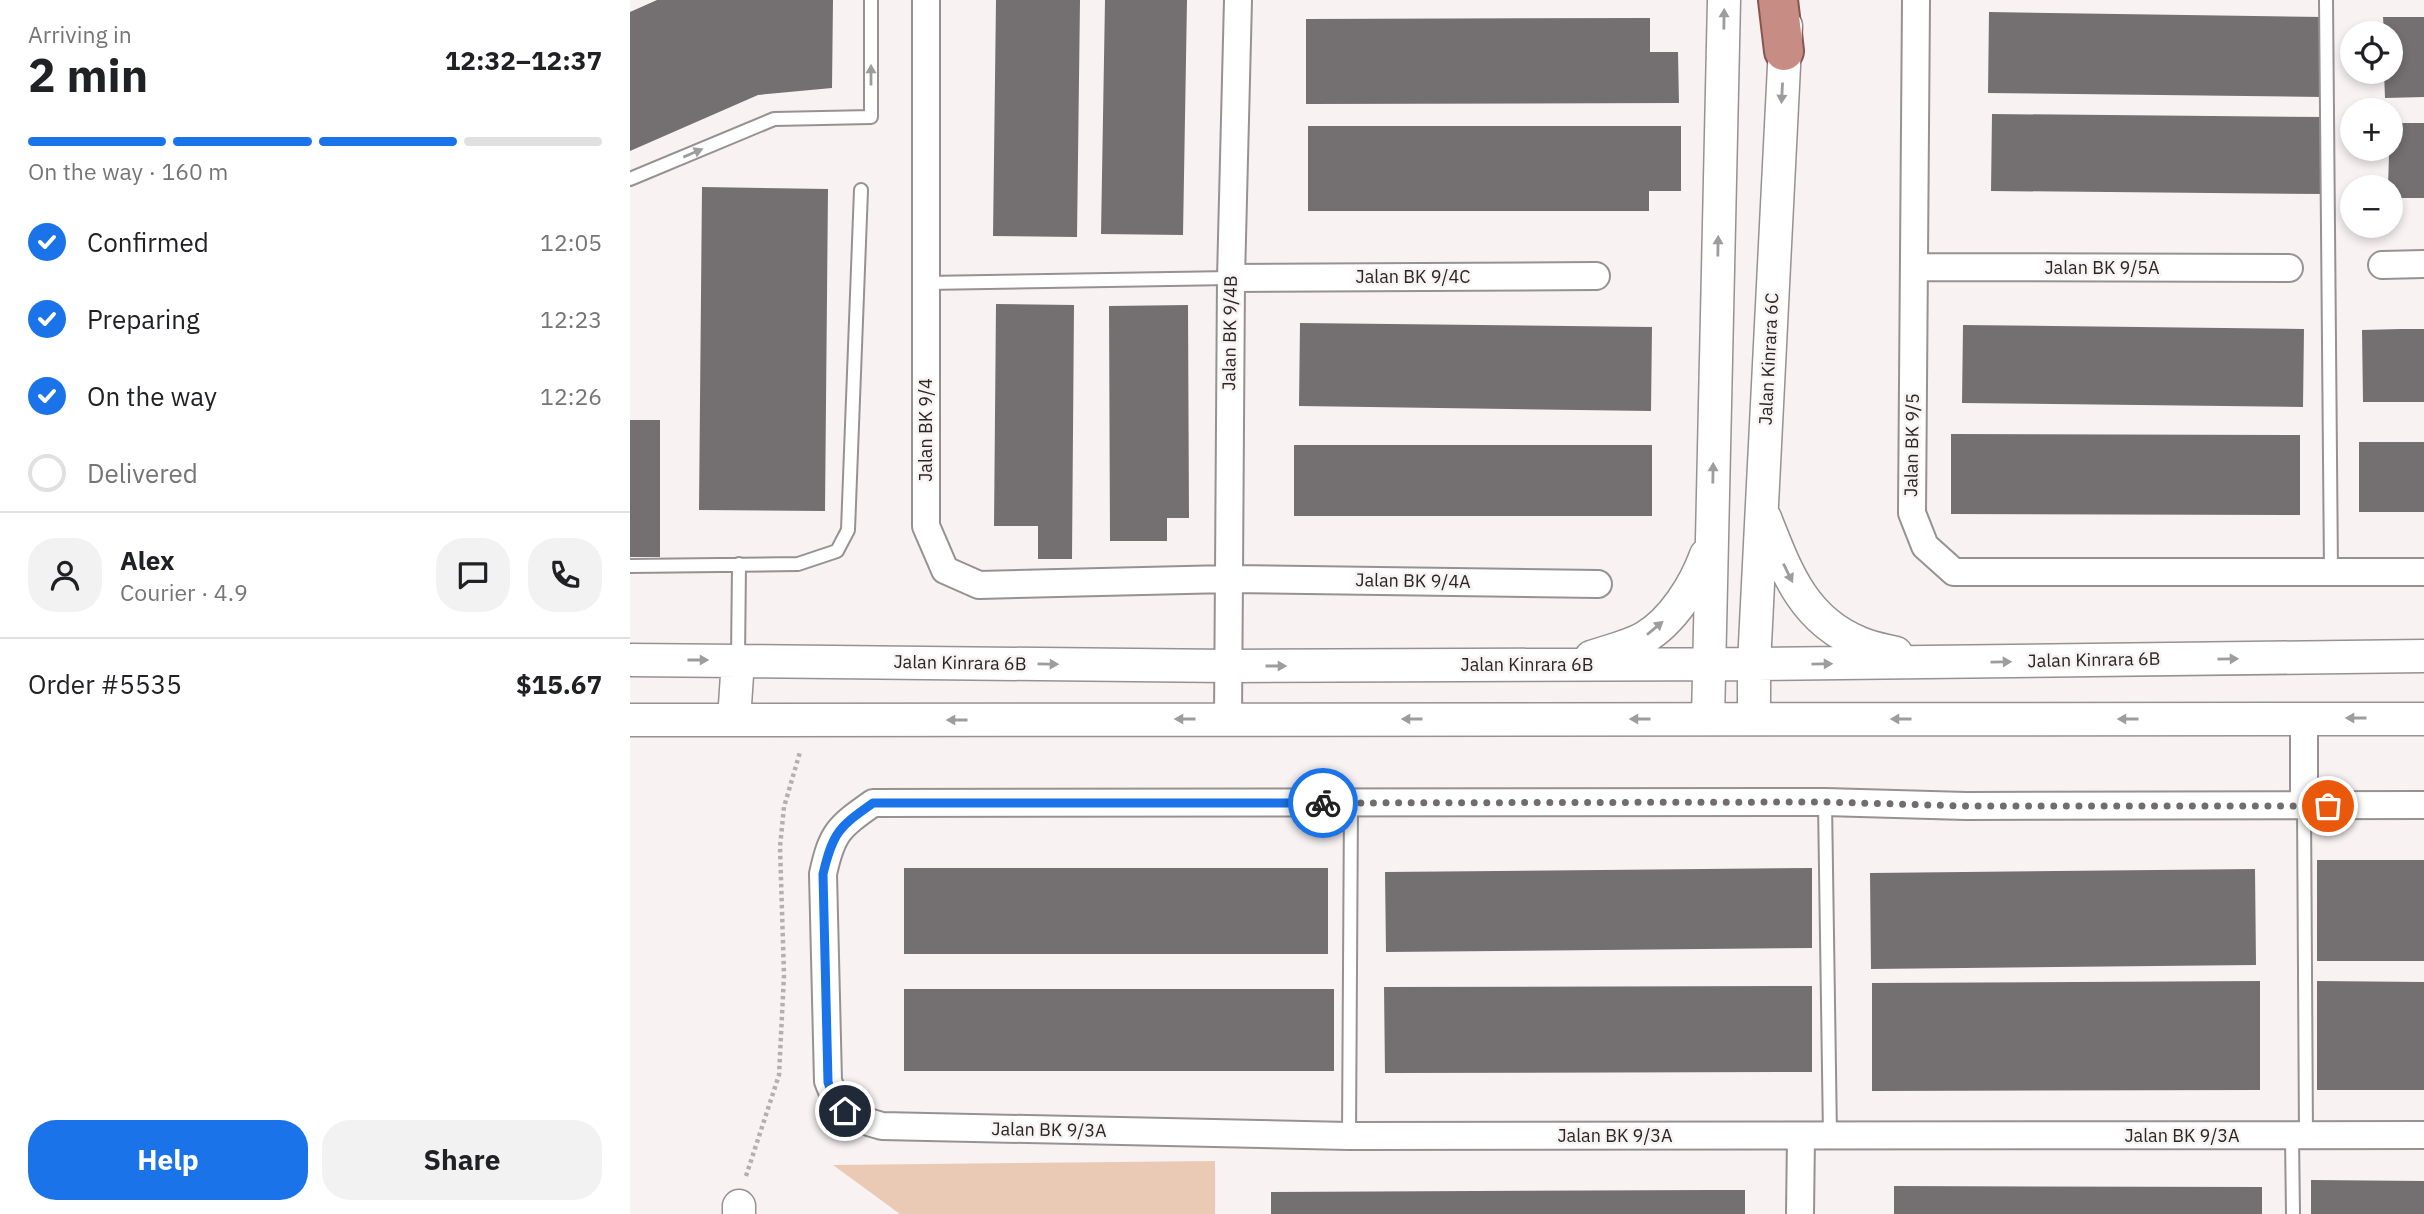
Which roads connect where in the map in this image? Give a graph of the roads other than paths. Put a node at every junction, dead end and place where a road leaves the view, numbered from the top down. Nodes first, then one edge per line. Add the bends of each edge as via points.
1 (871, 0) edge
2 (926, 0) edge
3 (1238, 0) edge
4 (1724, 0) edge
5 (1778, 0) edge
6 (1788, 0) edge
7 (1916, 0) edge
8 (2326, 0) edge
9 (1784, 51) junction
10 (630, 179) edge
11 (861, 190) dead end
12 (2424, 264) edge
13 (2382, 265) dead end
14 (1915, 267) junction
15 (2289, 268) dead end
16 (1596, 276) dead end
17 (1231, 278) junction
18 (926, 283) junction
19 (1762, 511) junction
20 (1711, 542) junction
21 (739, 564) junction
22 (630, 566) edge
23 (2331, 572) junction
24 (2424, 572) edge
25 (1228, 579) junction
26 (1598, 584) dead end
27 (2424, 656) edge
28 (630, 660) edge
29 (738, 660) junction
30 (1933, 663) junction
31 (1709, 664) junction
32 (1754, 664) junction
33 (1570, 665) junction
34 (1228, 666) junction
35 (1228, 719) junction
36 (1708, 719) junction
37 (1754, 719) junction
38 (2304, 719) junction
39 (2424, 719) edge
40 (630, 720) edge
41 (734, 720) junction
42 (1825, 802) junction
43 (1351, 803) junction
44 (2424, 805) edge
45 (2304, 806) junction
46 (2299, 1135) junction
47 (2424, 1135) edge
48 (1349, 1136) junction
49 (1801, 1136) junction
50 (1830, 1136) junction
51 (1800, 1214) edge
52 (2293, 1214) edge

10 -> 1 lane via 774,119 871,117
2 - 18 street, Jalan BK 9/4
3 - 17 street, Jalan BK 9/4B
20 -> 4 street
5 - 9 highway
6 - 9 street, Jalan Kinrara 6C
7 - 14 street, Jalan BK 9/5
8 - 23 lane
9 -> 19 street, Jalan Kinrara 6C
11 - 21 lane via 848,530 837,551 798,564
12 - 13 street
14 - 15 street, Jalan BK 9/5A
14 - 23 street, Jalan BK 9/5 via 1912,513 1925,546 1954,572
16 - 17 street, Jalan BK 9/4C
17 - 18 lane
17 - 25 street, Jalan BK 9/4B
18 - 25 street, Jalan BK 9/4 via 926,526 945,570 979,585
19 -> 30 street via 1790,578 1806,603 1832,629 1861,644
19 - 32 street, Jalan Kinrara 6C
20 - 31 street
33 -> 20 street via 1644,638 1667,618 1686,596
21 - 22 lane
21 - 29 lane
23 - 24 street, Jalan BK 9/5
25 - 26 street, Jalan BK 9/4A
25 - 34 street, Jalan BK 9/4B
30 -> 27 street, Jalan Kinrara 6B
28 -> 29 street, Jalan Kinrara 6B
29 -> 34 street, Jalan Kinrara 6B
29 - 41 street
32 -> 30 street, Jalan Kinrara 6B
31 - 32 street, Jalan Kinrara 6B
31 - 33 street, Jalan Kinrara 6B
31 - 36 street
32 - 37 street, Jalan Kinrara 6C
34 -> 33 street, Jalan Kinrara 6B
34 - 35 street, Jalan BK 9/4B
36 -> 35 street
35 -> 41 street
36 - 37 street
38 -> 37 street
39 -> 38 street
38 - 45 street
40 - 41 street
42 - 43 street
42 - 45 street
42 - 50 lane
43 - 48 lane
43 - 48 street, Jalan BK 9/3A via 873,803 845,823 830,845 823,874 828,1082 845,1111 861,1120 883,1126
44 - 45 street
45 - 46 lane
46 - 47 street, Jalan BK 9/3A
46 - 50 street, Jalan BK 9/3A
46 - 52 lane
48 - 49 street, Jalan BK 9/3A
49 - 50 street, Jalan BK 9/3A
49 - 51 street

